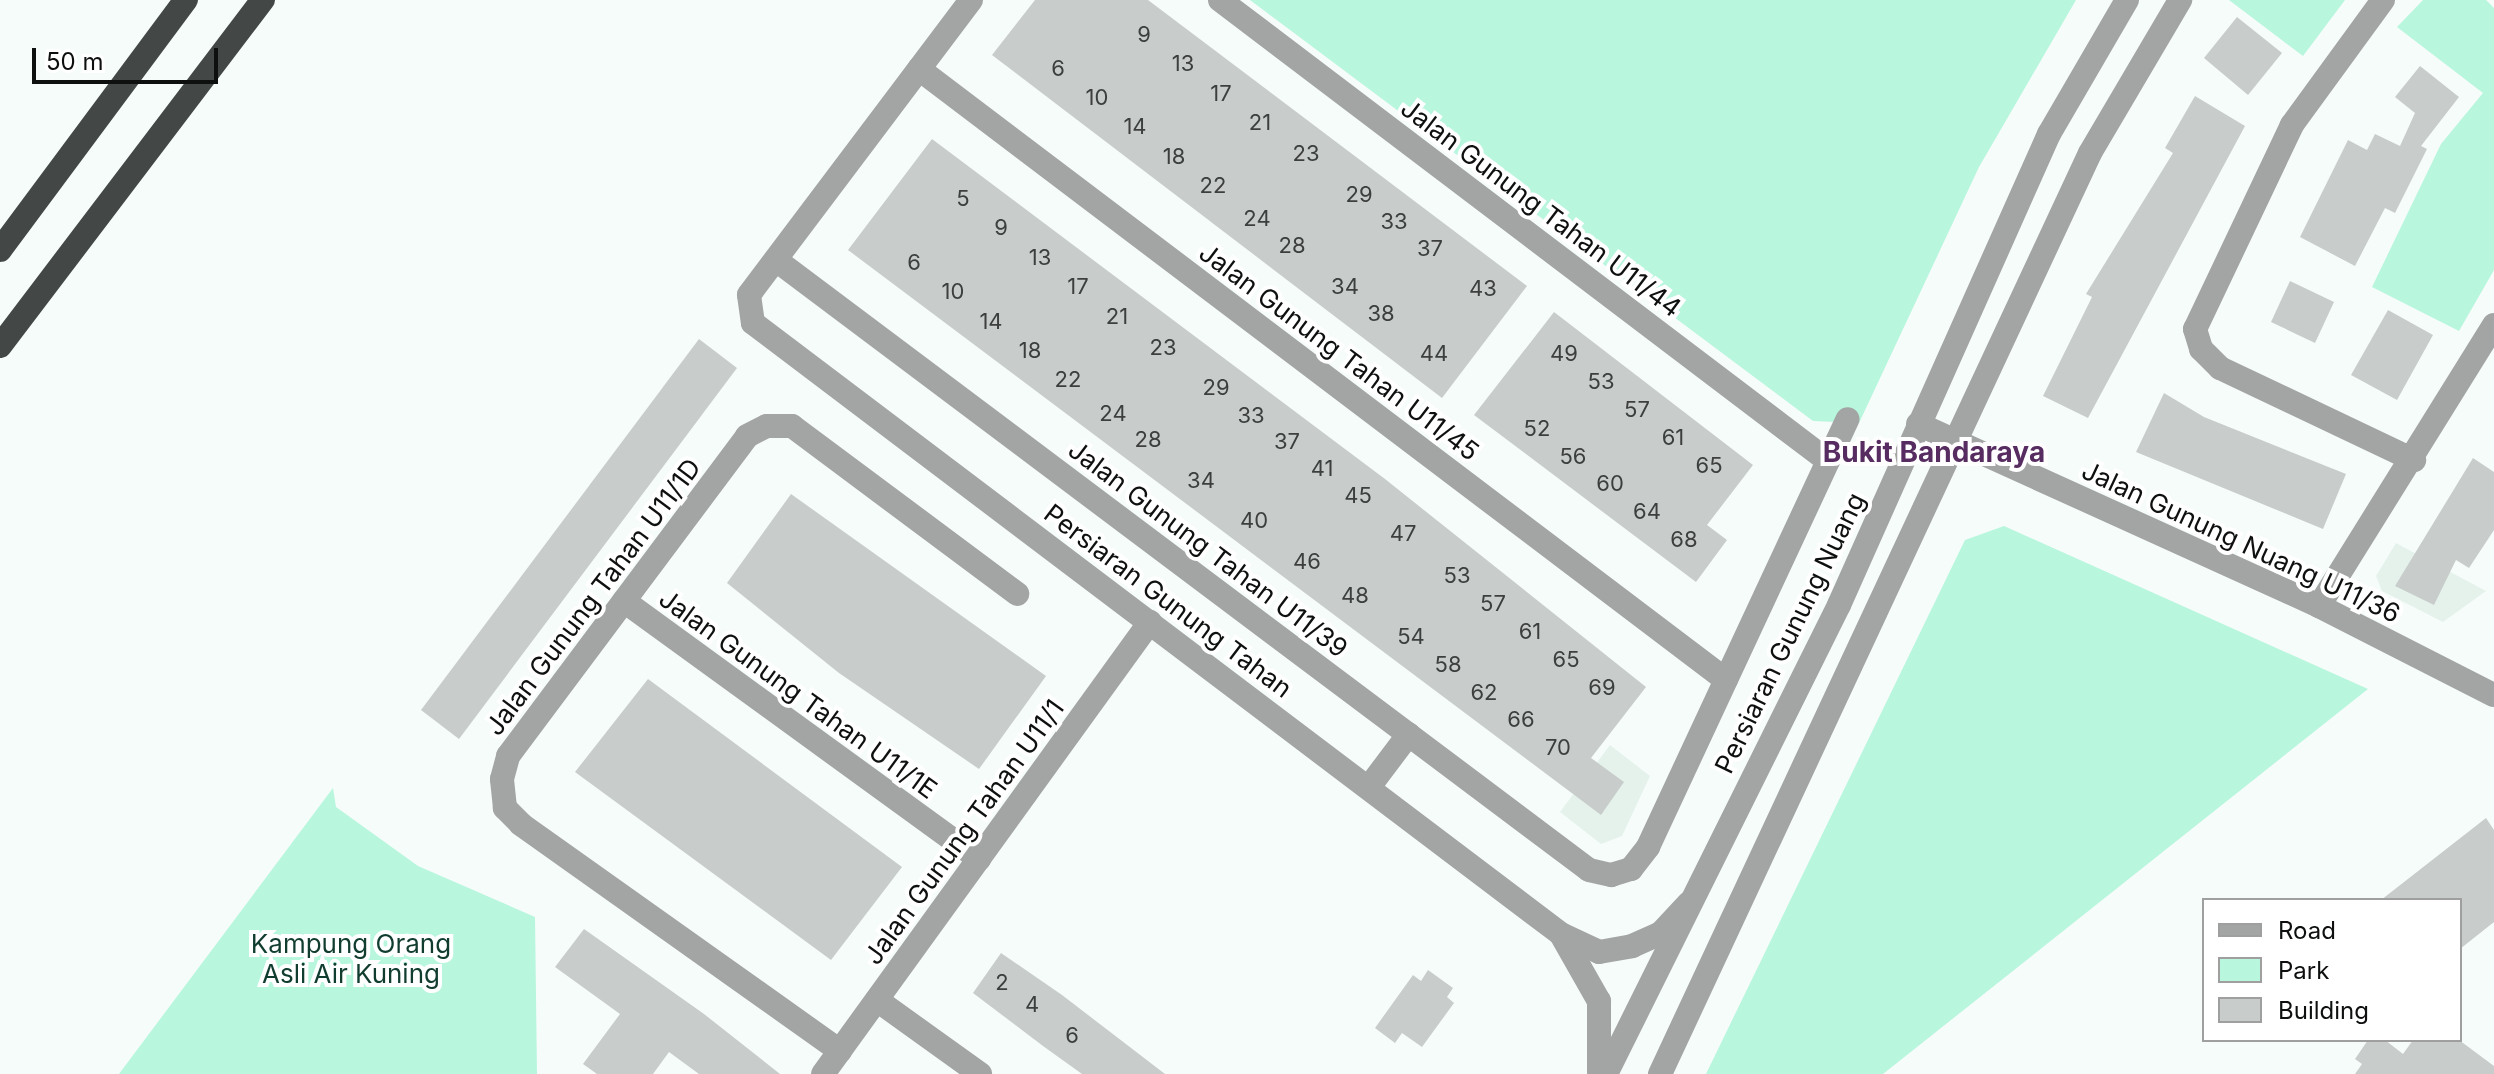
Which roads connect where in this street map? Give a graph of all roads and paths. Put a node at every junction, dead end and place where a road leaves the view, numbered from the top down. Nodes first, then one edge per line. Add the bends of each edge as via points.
1 (186, 0) edge
2 (263, 0) edge
3 (971, 0) edge
4 (1220, 0) edge
5 (2127, 0) edge
6 (2180, 0) edge
7 (2383, 0) edge
8 (919, 69) junction
9 (0, 250) edge
10 (776, 260) junction
11 (2494, 325) edge
12 (0, 346) edge
13 (1848, 419) dead end
14 (1918, 424) junction
15 (1958, 442) junction
16 (2414, 460) junction
17 (1828, 461) junction
18 (1017, 594) dead end
19 (624, 601) junction
20 (2319, 606) junction
21 (1150, 622) junction
22 (1726, 680) junction
23 (2494, 695) edge
24 (1409, 734) junction
25 (1369, 787) junction
26 (979, 859) junction
27 (1689, 903) junction
28 (1561, 934) junction
29 (877, 1000) junction
30 (840, 1051) junction
31 (823, 1074) edge
32 (980, 1074) edge
33 (1599, 1074) edge
34 (1606, 1074) edge
35 (1660, 1074) edge

1 - 9 highway
2 - 12 highway
3 - 8 street
4 - 17 street, Jalan Gunung Tahan U11/44
5 - 14 street, Persiaran Gunung Nuang via 2049,134
6 - 15 street via 2090,153
7 - 16 street via 2292,125 2195,329 2201,349 2220,368
8 - 10 street
8 - 22 street, Jalan Gunung Tahan U11/45
10 - 21 street, Persiaran Gunung Tahan via 749,295 753,323
10 - 24 street, Jalan Gunung Tahan U11/39
11 - 16 street
13 - 17 street
14 - 15 street, Jalan Gunung Nuang U11/36
14 - 27 street, Persiaran Gunung Nuang via 1839,605
15 - 20 street, Jalan Gunung Nuang U11/36
15 - 35 street
16 - 20 street
17 - 22 street
18 - 19 street, Jalan Gunung Tahan U11/1D via 792,426 767,426 747,436
19 - 26 street, Jalan Gunung Tahan U11/1E
19 - 30 street, Jalan Gunung Tahan U11/1D via 508,756 502,779 505,808
20 - 23 street, Jalan Gunung Nuang U11/36
21 - 25 street, Persiaran Gunung Tahan
21 - 26 street, Jalan Gunung Tahan U11/1
22 - 24 street, Jalan Gunung Tahan U11/39 via 1648,847 1631,869 1611,875 1589,870
24 - 25 street
25 - 28 street, Persiaran Gunung Tahan
26 - 29 street, Jalan Gunung Tahan U11/1
27 - 28 street via 1661,933 1632,946 1599,952
27 - 34 street, Persiaran Gunung Nuang
28 - 33 street via 1585,966 1599,1001
29 - 30 street, Jalan Gunung Tahan U11/1
29 - 32 street
30 - 31 street, Jalan Gunung Tahan U11/1

